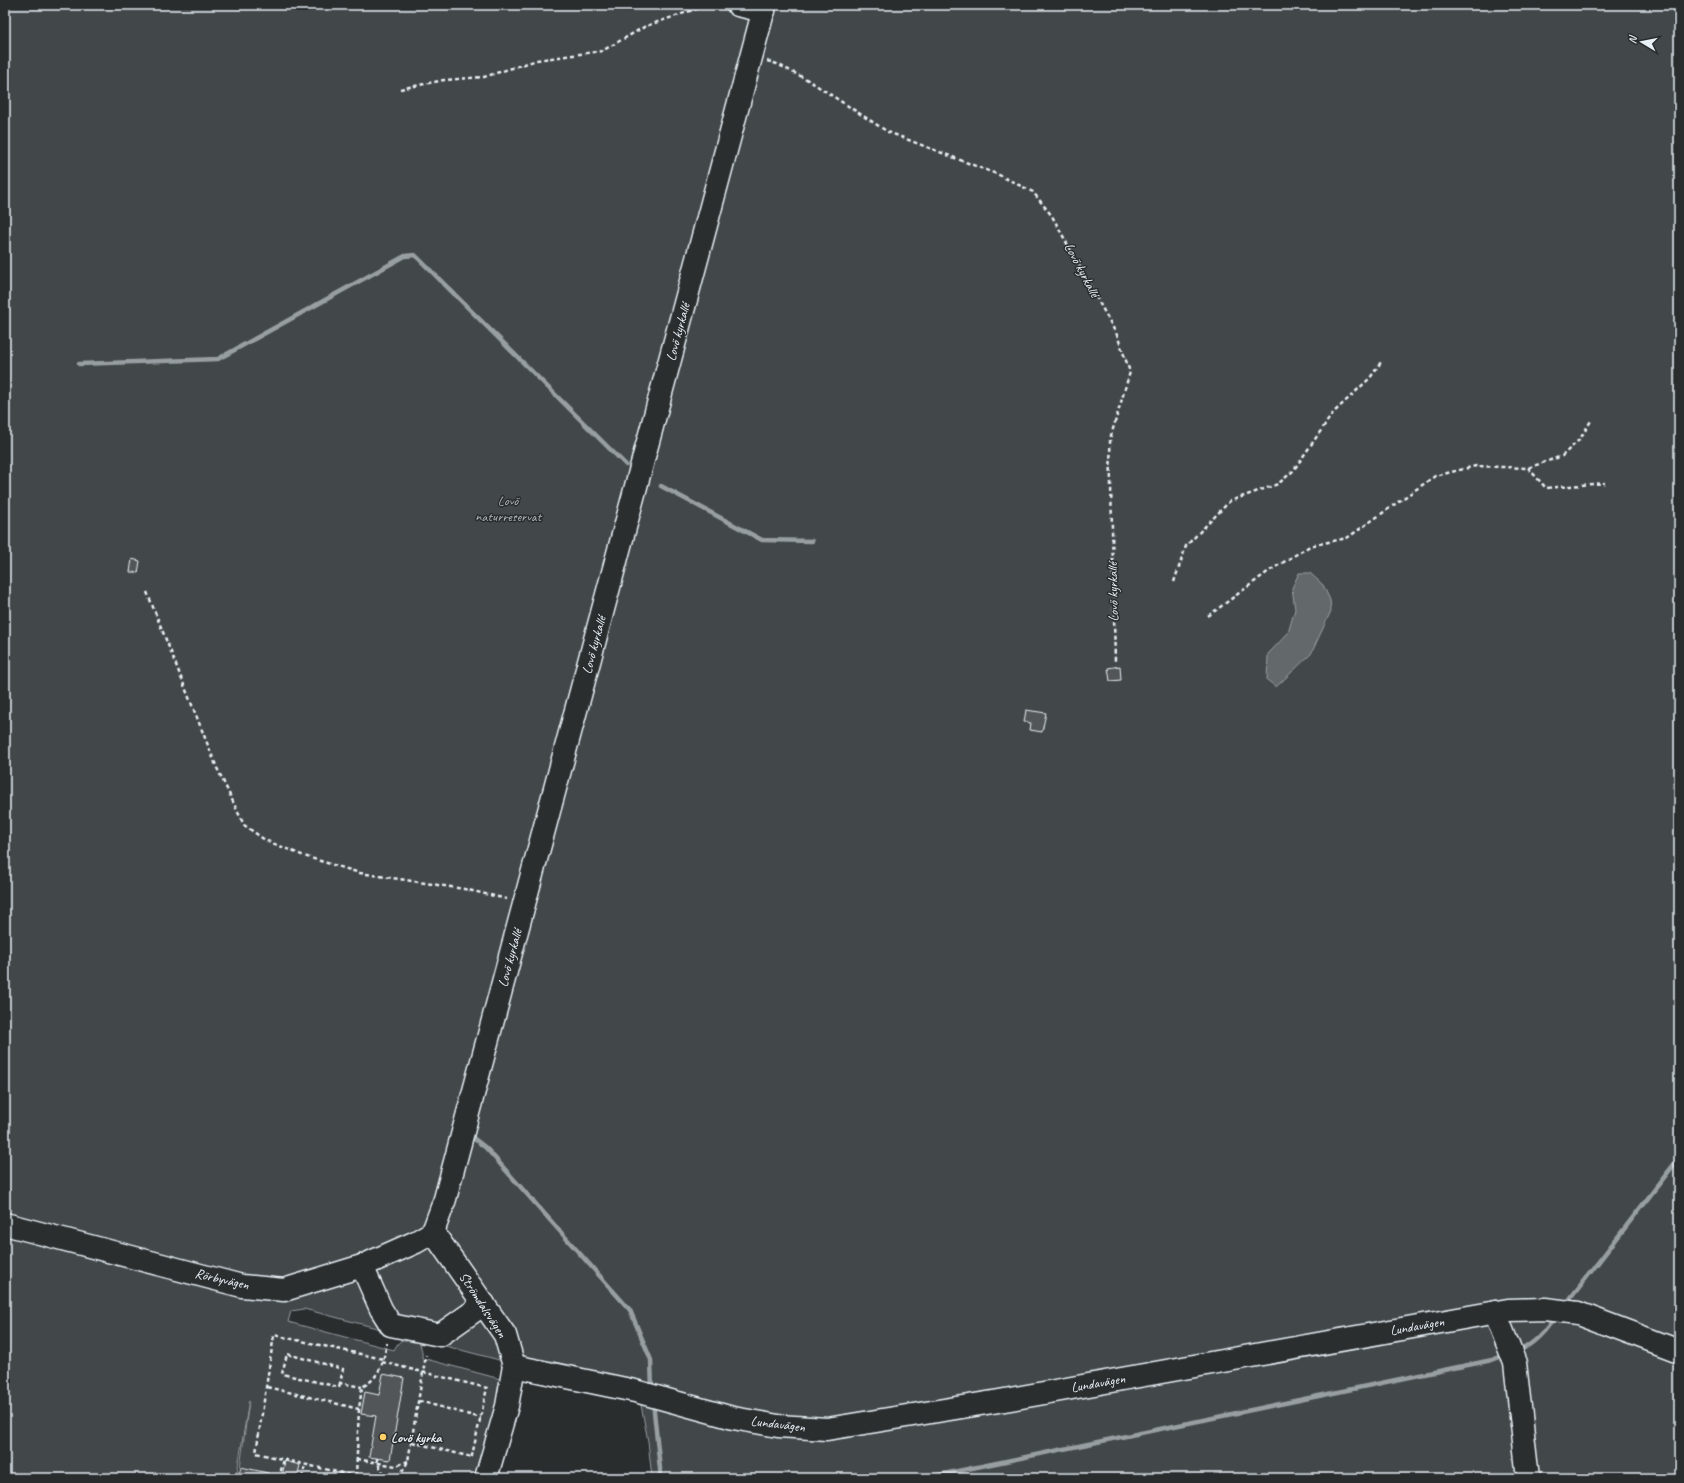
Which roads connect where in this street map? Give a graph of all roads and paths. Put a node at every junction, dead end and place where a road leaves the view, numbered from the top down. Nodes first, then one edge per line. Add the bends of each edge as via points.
1 (708, 5) edge
2 (738, 5) edge
3 (765, 8) edge
4 (752, 57) junction
5 (400, 89) dead end
6 (1381, 362) dead end
7 (1592, 419) dead end
8 (1528, 468) junction
9 (1605, 483) dead end
10 (1174, 582) dead end
11 (147, 592) dead end
12 (1208, 616) dead end
13 (1115, 662) dead end
14 (525, 903) junction
15 (5, 1224) edge
16 (433, 1232) junction
17 (362, 1266) junction
18 (484, 1304) junction
19 (1495, 1312) junction
20 (391, 1325) junction
21 (1679, 1351) edge
22 (426, 1355) dead end
23 (383, 1360) junction
24 (514, 1366) junction
25 (423, 1372) junction
26 (340, 1382) junction
27 (266, 1387) junction
28 (362, 1387) junction
29 (419, 1401) junction
30 (359, 1409) junction
31 (481, 1418) junction
32 (412, 1442) junction
33 (471, 1456) junction
34 (378, 1458) dead end
35 (284, 1459) junction
36 (357, 1459) junction
37 (408, 1461) junction
38 (377, 1462) junction
39 (305, 1464) junction
40 (478, 1471) edge
41 (356, 1476) junction
42 (279, 1478) edge
43 (302, 1478) edge
44 (363, 1478) edge
45 (386, 1478) edge
46 (399, 1478) edge
47 (1528, 1478) edge

1 - 5 path via 646,26 602,51 537,60 484,77 444,80
2 - 3 street
3 - 4 street, Lovö kyrkallé
4 - 13 path, Lovö kyrkallé via 777,64 808,80 888,132 999,175 1033,192 1052,216 1117,335 1130,372 1110,439
4 - 14 street, Lovö kyrkallé
6 - 10 path via 1370,378 1333,413 1293,471 1278,484 1230,501 1186,546
7 - 8 path via 1580,439 1562,456
8 - 9 path via 1546,488
8 - 12 path via 1476,466 1435,476 1347,538 1310,546 1269,571
11 - 14 path via 217,768 244,824 264,840 360,874 464,890
14 - 16 street, Lovö kyrkallé via 445,1199
15 - 17 street, Rörbyvägen via 242,1286 284,1290
16 - 17 street, Rörbyvägen
16 - 18 street, Strömdalsvägen
17 - 20 street
18 - 20 street via 440,1335
18 - 24 street, Strömdalsvägen via 505,1335
19 - 21 street, Lundavägen via 1545,1308 1578,1313
19 - 24 street, Lundavägen via 999,1401 827,1429 778,1426 733,1418 635,1391
19 - 47 street via 1515,1363
20 - 23 path
22 - 25 path
23 - 25 path
23 - 27 path via 274,1335
23 - 28 path via 379,1373 372,1382
24 - 40 street, Strömdalsvägen via 507,1406
25 - 29 path
25 - 31 path via 487,1388
26 - 26 path via 343,1369 287,1354 282,1374 339,1387
26 - 28 path
27 - 30 path
27 - 35 path via 256,1452
28 - 30 path
29 - 31 path
29 - 32 path
30 - 36 path
31 - 33 path
32 - 33 path
32 - 37 path
33 - 40 path
34 - 38 path
35 - 39 path
35 - 42 path
36 - 38 path
36 - 41 path
37 - 38 path via 396,1466
37 - 46 path
38 - 45 path
39 - 41 path
39 - 43 path
41 - 44 path

